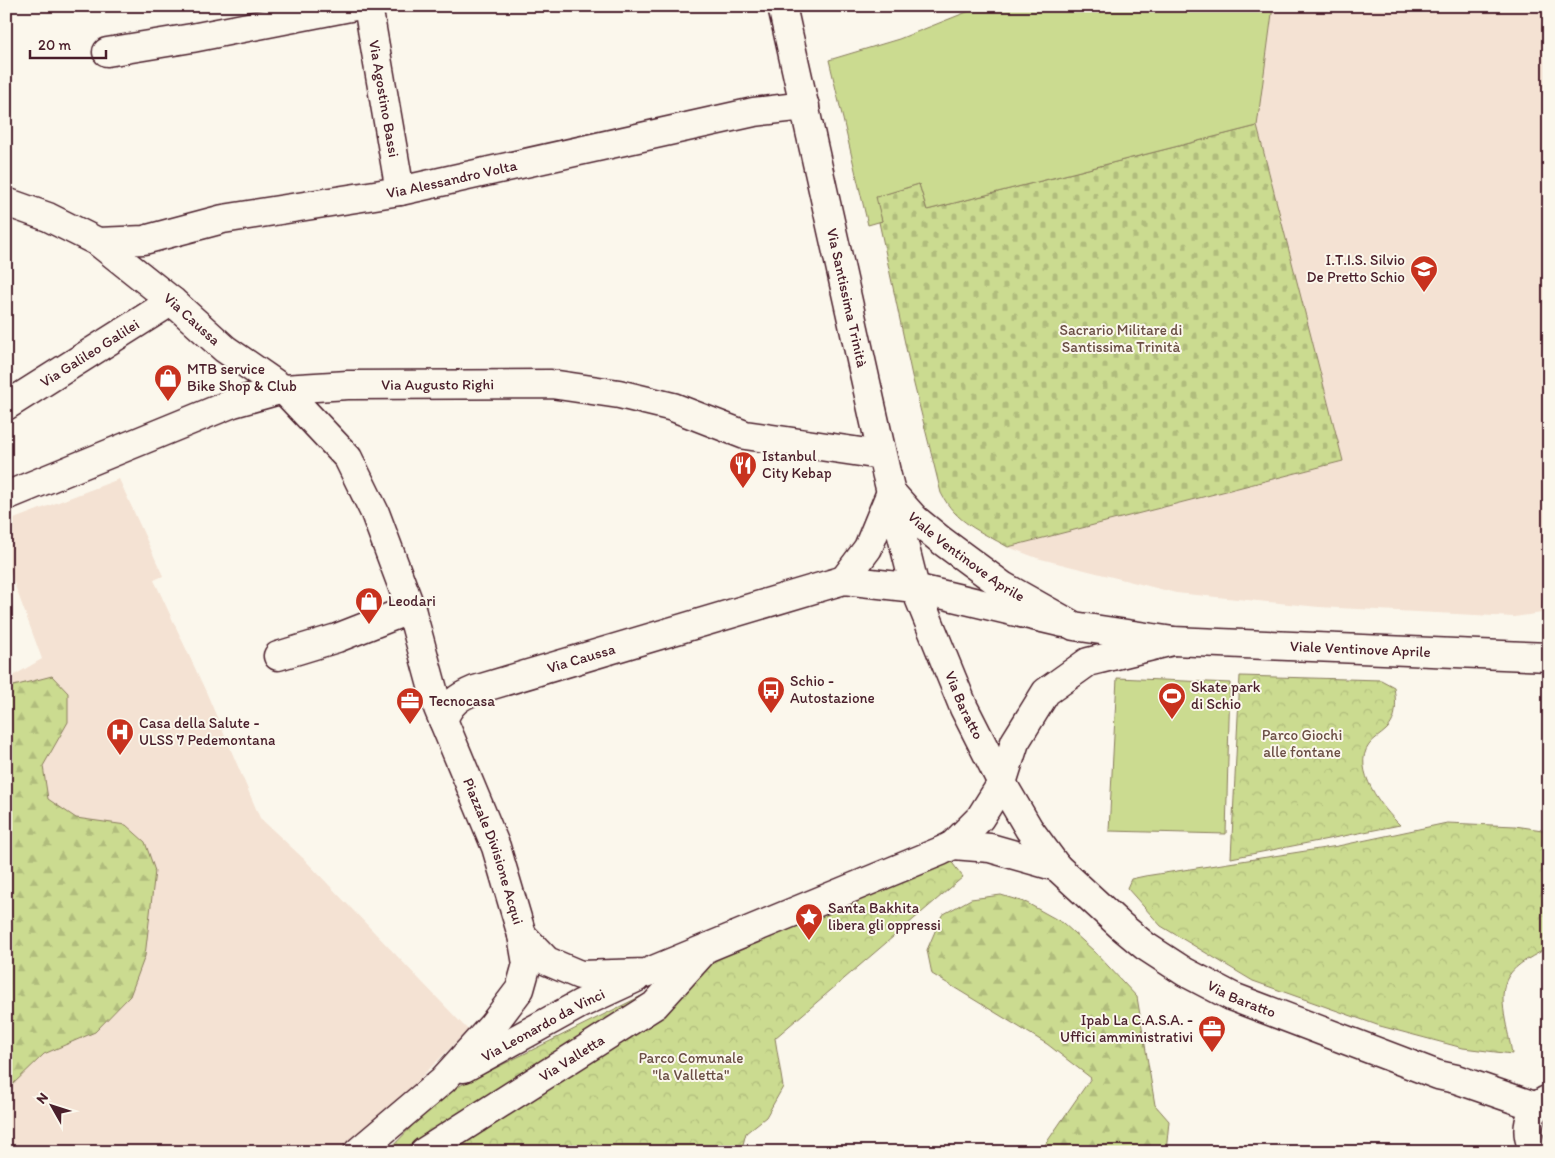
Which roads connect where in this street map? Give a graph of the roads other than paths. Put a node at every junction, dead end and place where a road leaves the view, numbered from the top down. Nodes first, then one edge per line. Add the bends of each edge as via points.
1 (355, 6) edge
2 (368, 6) edge
3 (782, 6) edge
4 (107, 52) dead end
5 (805, 106) junction
6 (400, 191) junction
7 (6, 202) edge
8 (98, 242) junction
9 (172, 301) junction
10 (282, 389) junction
11 (6, 406) edge
12 (881, 455) junction
13 (891, 492) junction
14 (6, 496) edge
15 (844, 580) junction
16 (915, 588) junction
17 (411, 609) junction
18 (1074, 626) junction
19 (1173, 641) junction
20 (278, 656) dead end
21 (1549, 657) edge
22 (444, 720) junction
23 (1002, 783) junction
24 (953, 845) junction
25 (1058, 867) junction
26 (522, 935) junction
27 (705, 950) junction
28 (646, 974) junction
29 (443, 1080) junction
30 (1538, 1109) edge
31 (358, 1152) edge
32 (424, 1152) edge
33 (1536, 1152) edge

1 - 4 street
2 - 6 street, Via Agostino Bassi
3 - 5 street, Via Santissima Trinità
5 - 6 street, Via Alessandro Volta via 735,116
5 - 12 street, Via Santissima Trinità
6 - 8 street, Via Alessandro Volta via 223,219 144,240
7 - 8 street, Via Caussa via 48,217
8 - 9 street, Via Caussa
9 - 10 street, Via Caussa via 225,349
9 - 11 street, Via Galileo Galilei
10 - 12 street, Via Augusto Righi via 348,385 551,384 619,394 673,407 745,435
10 - 14 street, Via Augusto Righi via 233,403
10 - 17 street, Via Caussa via 348,458 376,513
12 - 13 street, Via Santissima Trinità
13 - 15 street via 868,548
13 - 16 street, Via Santissima Trinità
13 - 18 street, Viale Ventinove Aprile via 915,519 1003,586
15 - 16 street, Via Caussa
15 - 22 street, Via Caussa via 474,690 449,706
16 - 18 street, Viale Ventinove Aprile
16 - 23 street, Via Baratto via 964,708
17 - 20 street
17 - 22 street, Via Caussa
18 - 19 street, Viale Ventinove Aprile
19 - 21 street, Viale Ventinove Aprile
19 - 23 street, Viale Ventinove Aprile via 1088,662 1046,692 1015,742
22 - 26 street, Piazzale Divisione Acqui via 496,847
23 - 24 street via 980,818
23 - 25 street, Via Baratto
24 - 25 street, Via Baratto via 990,848
24 - 27 street
25 - 30 street, Via Baratto via 1146,946 1233,997 1438,1075
26 - 28 street, Piazzale Divisione Acqui via 547,961 580,975
26 - 29 street, Via Leonardo da Vinci via 527,964 520,989 492,1026
27 - 28 street, Piazzale Divisione Acqui
27 - 32 street, Via Valletta via 654,1005
28 - 29 street, Via Leonardo da Vinci via 580,1004
29 - 31 street, Via Leonardo da Vinci
30 - 33 street, Via Baratto via 1529,1140

